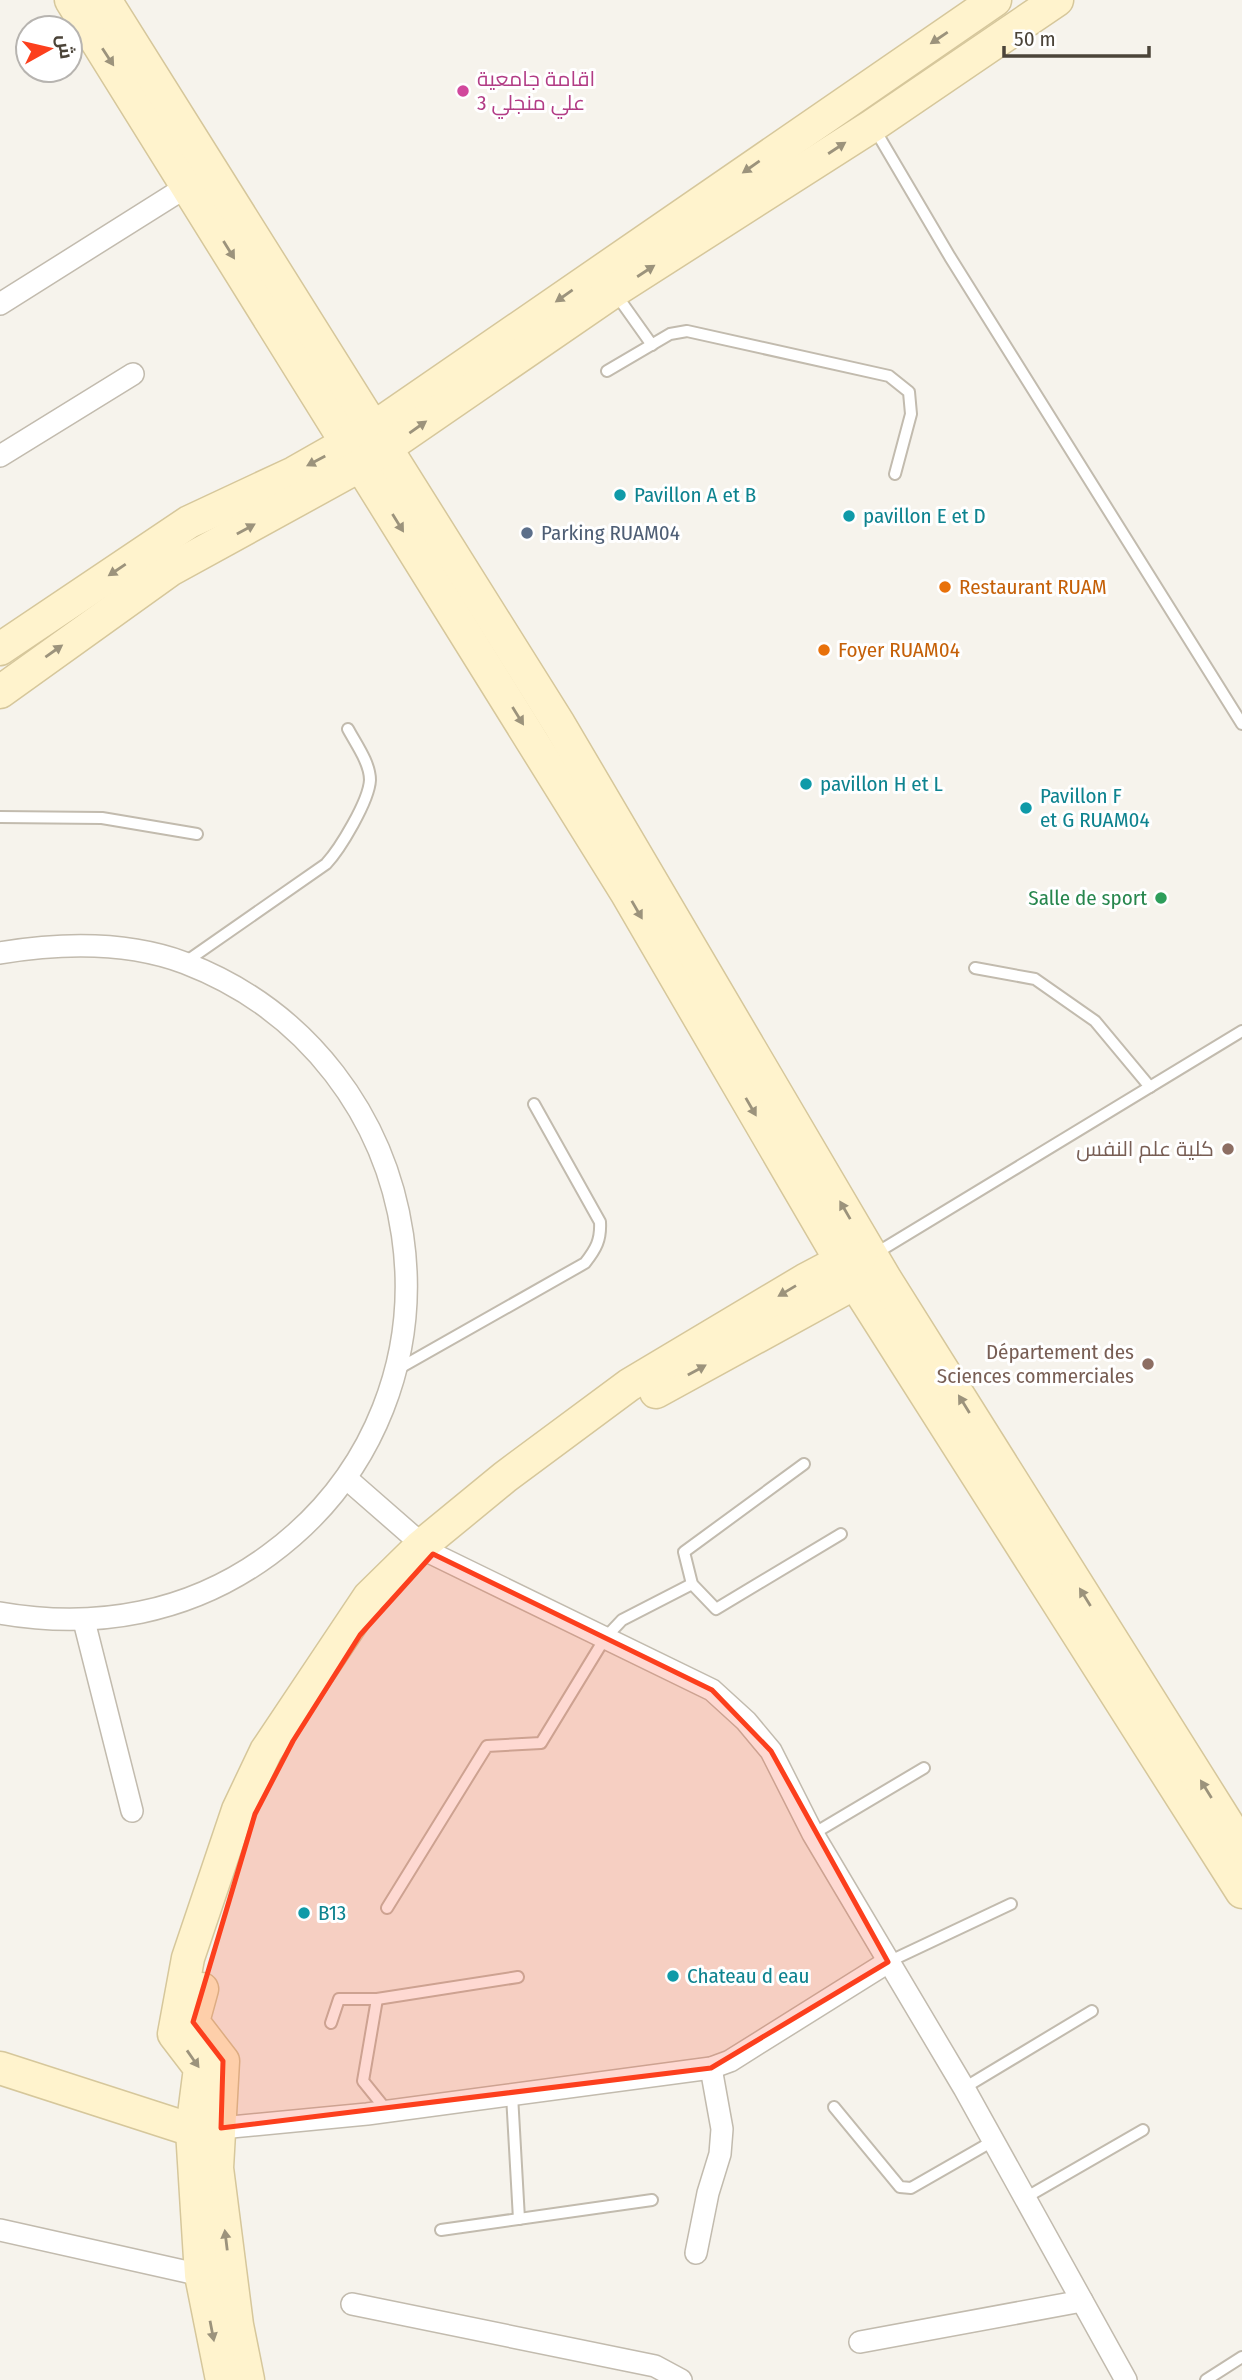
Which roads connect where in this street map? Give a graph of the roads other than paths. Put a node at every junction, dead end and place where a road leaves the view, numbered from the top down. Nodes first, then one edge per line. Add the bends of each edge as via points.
1 (71, 0) edge
2 (105, 0) edge
3 (995, 0) edge
4 (1057, 0) edge
5 (872, 126) junction
6 (200, 178) junction
7 (607, 281) junction
8 (0, 304) edge
9 (652, 345) junction
10 (607, 371) dead end
11 (133, 374) dead end
12 (381, 438) junction
13 (354, 455) junction
14 (0, 456) edge
15 (895, 474) dead end
16 (0, 649) edge
17 (0, 692) edge
18 (1242, 724) edge
19 (348, 729) dead end
20 (0, 817) edge
21 (197, 834) dead end
22 (0, 953) edge
23 (184, 963) junction
24 (975, 968) dead end
25 (1242, 1031) edge
26 (1150, 1087) junction
27 (534, 1104) dead end
28 (872, 1256) junction
29 (848, 1272) junction
30 (398, 1369) junction
31 (804, 1464) dead end
32 (346, 1478) junction
33 (841, 1534) dead end
34 (427, 1550) junction
35 (692, 1584) junction
36 (0, 1612) edge
37 (83, 1620) junction
38 (605, 1638) junction
39 (924, 1768) dead end
40 (132, 1811) dead end
41 (813, 1834) junction
42 (1242, 1847) edge
43 (1242, 1892) edge
44 (1011, 1904) dead end
45 (387, 1908) dead end
46 (888, 1962) junction
47 (518, 1977) dead end
48 (377, 1998) junction
49 (1092, 2011) dead end
50 (331, 2023) dead end
51 (711, 2068) junction
52 (3, 2071) edge
53 (964, 2088) junction
54 (512, 2095) junction
55 (834, 2107) dead end
56 (388, 2112) junction
57 (207, 2129) junction
58 (1143, 2130) dead end
59 (993, 2141) junction
60 (1025, 2198) junction
61 (652, 2200) dead end
62 (519, 2219) junction
63 (0, 2230) edge
64 (441, 2230) dead end
65 (696, 2253) dead end
66 (201, 2275) junction
67 (1082, 2301) junction
68 (352, 2304) dead end
69 (860, 2342) dead end
70 (1242, 2357) edge
71 (222, 2380) edge
72 (248, 2380) edge
73 (681, 2380) edge
74 (1126, 2380) edge
75 (1206, 2380) edge

1 -> 6 main road
2 - 6 main road
3 -> 7 main road
4 - 5 main road
7 -> 5 main road
5 - 18 lane
6 - 8 street
6 - 12 main road
6 -> 13 main road
7 - 9 lane
7 - 12 main road
9 - 10 lane
9 - 15 lane via 670,334 687,331 889,376 909,392 911,414
11 - 14 street
12 - 13 main road
28 -> 12 main road via 559,724
13 -> 16 main road via 189,523
17 -> 13 main road via 170,570
13 -> 29 main road via 626,892
19 - 23 lane via 370,780 337,853
20 - 21 lane via 102,818
22 - 23 street via 43,946 88,946
23 - 30 street via 256,1002 292,1029 351,1096 373,1135 390,1177 407,1265
24 - 26 lane via 1035,979 1095,1021
25 - 26 lane
26 - 28 lane
27 - 30 lane via 600,1222 601,1237 595,1251 584,1263
28 - 29 main road
42 -> 28 main road
29 - 34 main road via 584,1437
29 - 43 main road
30 - 32 street via 369,1439
31 - 35 lane via 684,1552
32 - 34 street
32 - 37 street via 286,1542 212,1590 149,1611
33 - 35 lane via 716,1609
34 - 38 street
34 - 57 main road via 360,1635 293,1741 255,1814 193,2022 223,2061
35 - 38 lane via 622,1620
36 - 37 street via 36,1619
37 - 40 street
38 - 41 street via 712,1690 746,1721 771,1751
38 - 45 lane via 541,1742 487,1746
39 - 41 lane
41 - 46 street
44 - 46 lane
46 - 51 street via 730,2061
46 - 53 street
47 - 48 lane
48 - 50 lane via 339,1999
48 - 56 lane via 363,2081
49 - 53 lane
51 - 54 street
51 - 65 street via 722,2129 720,2154
52 - 57 main road
53 - 59 street
54 - 56 street
54 - 62 lane
55 - 59 lane via 900,2187 911,2188
56 - 57 street
57 - 66 main road
72 -> 57 main road via 217,2168
58 - 60 lane
59 - 60 street
60 - 67 street
61 - 62 lane
62 - 64 lane
63 - 66 street
66 -> 71 main road
67 - 69 street
67 - 74 street
68 - 73 street via 655,2365
70 - 75 lane

